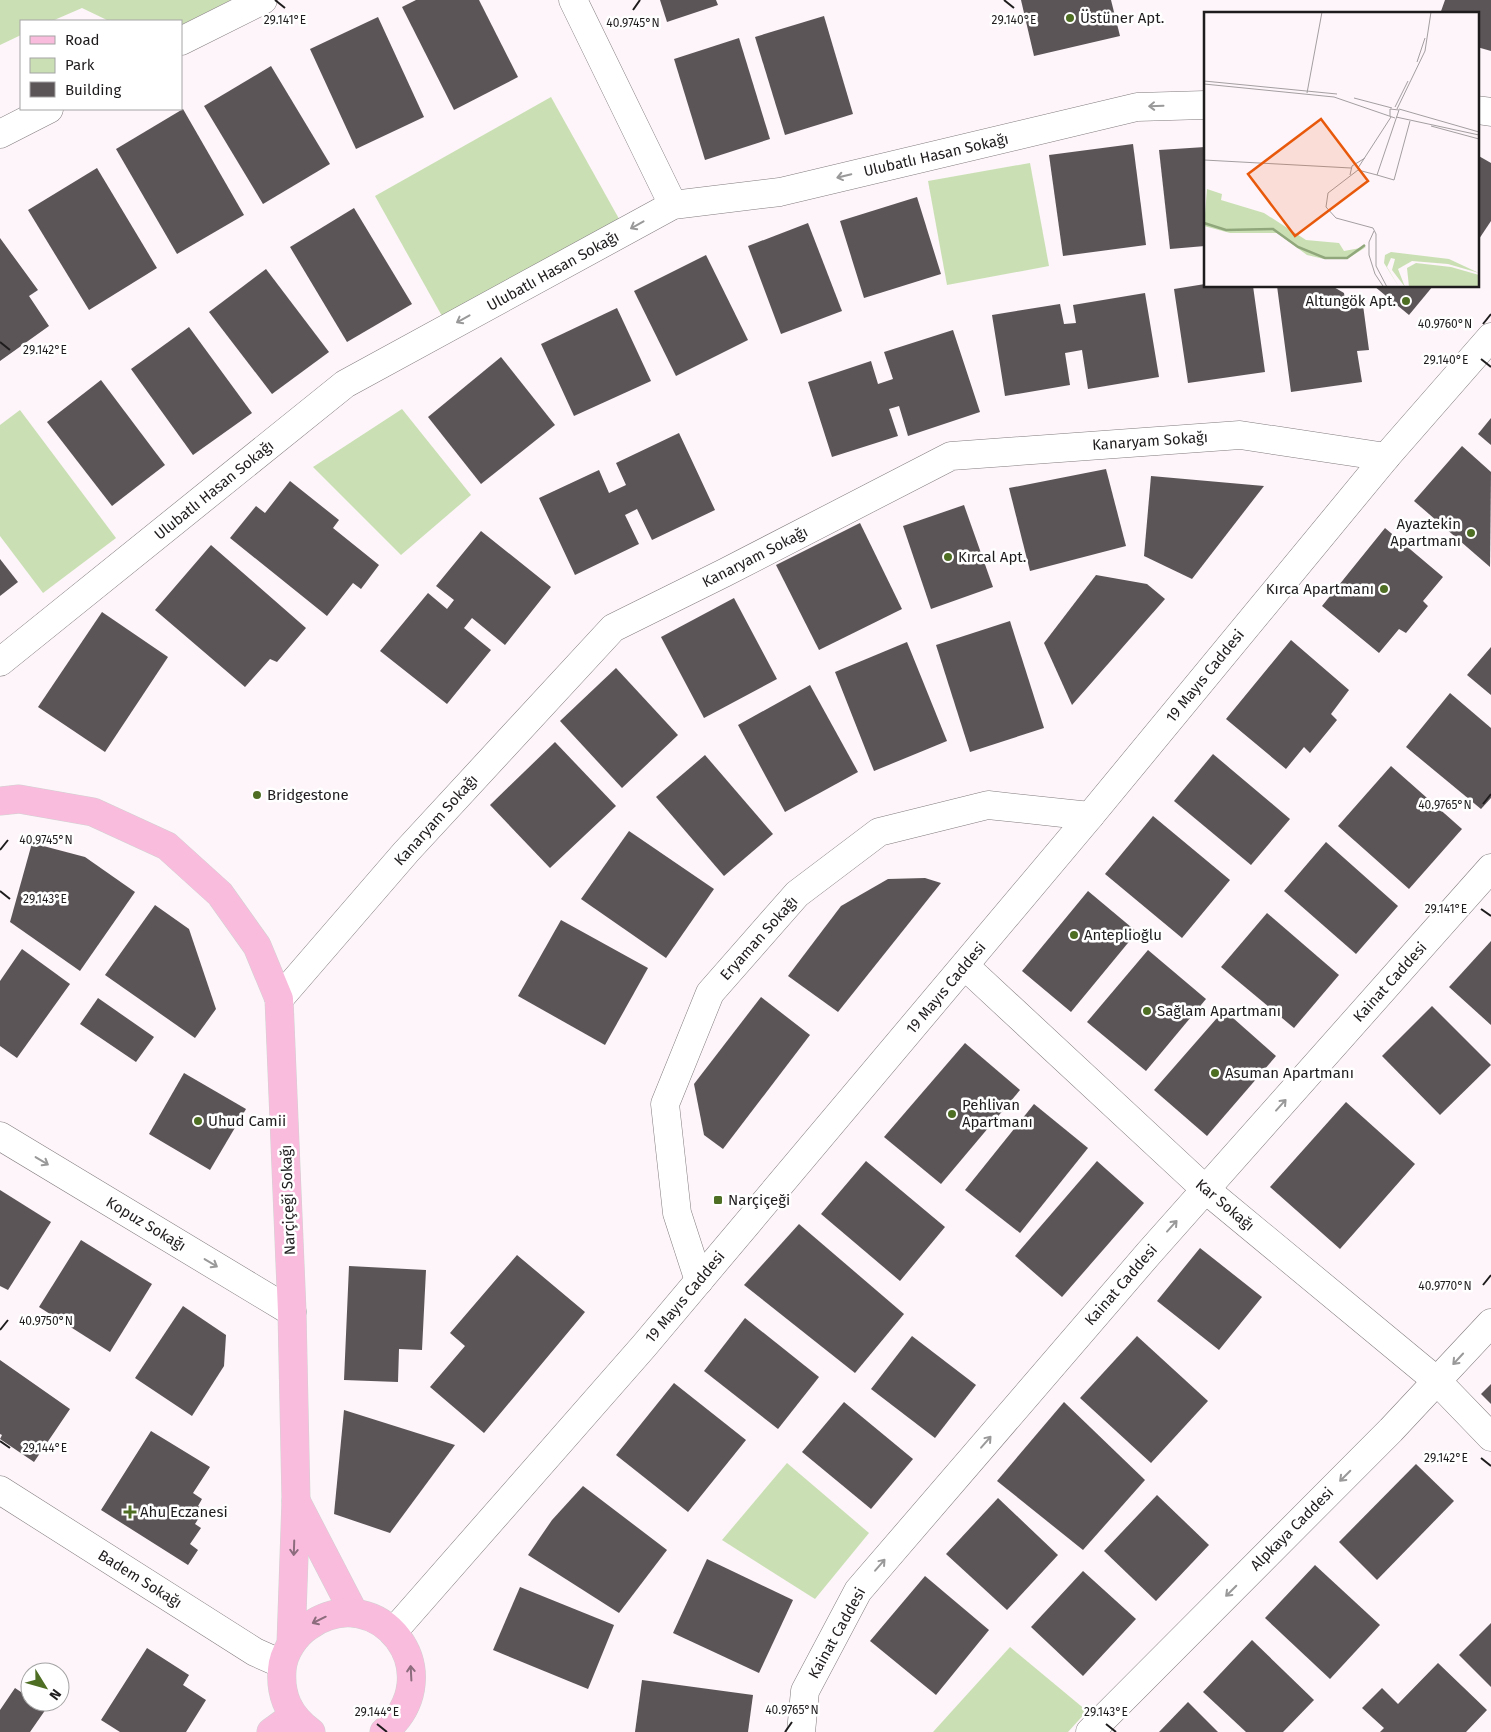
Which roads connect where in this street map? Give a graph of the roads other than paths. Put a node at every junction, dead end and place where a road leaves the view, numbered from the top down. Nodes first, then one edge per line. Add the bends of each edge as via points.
1 (263, 0) edge
2 (573, 0) edge
3 (182, 40) edge
4 (1204, 105) edge
5 (47, 110) edge
6 (1478, 110) edge
7 (1491, 112) edge
8 (0, 134) edge
9 (673, 205) junction
10 (1491, 337) edge
11 (1386, 457) junction
12 (0, 662) edge
13 (0, 801) edge
14 (1090, 816) junction
15 (1491, 868) edge
16 (964, 966) junction
17 (279, 999) junction
18 (0, 1136) edge
19 (1205, 1189) junction
20 (699, 1282) junction
21 (292, 1312) junction
22 (1491, 1323) edge
23 (1437, 1381) junction
24 (1491, 1437) edge
25 (0, 1490) edge
26 (296, 1500) junction
27 (354, 1613) junction
28 (393, 1632) junction
29 (287, 1654) junction
30 (394, 1727) edge
31 (299, 1729) edge
32 (801, 1732) edge
33 (1090, 1732) edge

1 - 3 street
2 - 9 street
4 -> 9 street, Ulubatlı Hasan Sokağı via 1137,107 780,192
5 - 8 street
6 - 7 street
9 -> 12 street, Ulubatlı Hasan Sokağı via 345,384
10 - 11 street, 19 Mayıs Caddesi
11 - 14 street, 19 Mayıs Caddesi
11 - 17 street, Kanaryam Sokağı via 1240,435 951,456 613,628 406,852
13 - 17 main road, Narçiçeği Sokağı via 19,800 93,812 167,846 220,894 257,946
14 - 16 street, 19 Mayıs Caddesi
14 - 20 street, Eryaman Sokağı via 988,804 879,832 797,894 710,993 665,1104 677,1213
19 -> 15 street, Kainat Caddesi
16 - 19 street, Kar Sokağı
16 - 20 street, 19 Mayıs Caddesi
17 - 21 main road, Narçiçeği Sokağı
18 -> 21 street, Kopuz Sokağı
19 - 23 street, Kar Sokağı
32 -> 19 street, Kainat Caddesi via 805,1691 858,1591
20 - 28 street, 19 Mayıs Caddesi
21 - 26 main road, Narçiçeği Sokağı
22 -> 23 street, Alpkaya Caddesi
23 - 24 street, Kar Sokağı
23 -> 33 street, Alpkaya Caddesi
25 - 29 street, Badem Sokağı via 255,1652
26 - 27 main road, Narçiçeği Sokağı
26 -> 29 main road, Narçiçeği Sokağı
27 - 28 main road via 375,1619
27 -> 29 main road via 318,1619 303,1630
30 -> 28 main road via 408,1701 412,1683 411,1664
29 - 31 main road, Narçiçeği Sokağı via 281,1683

